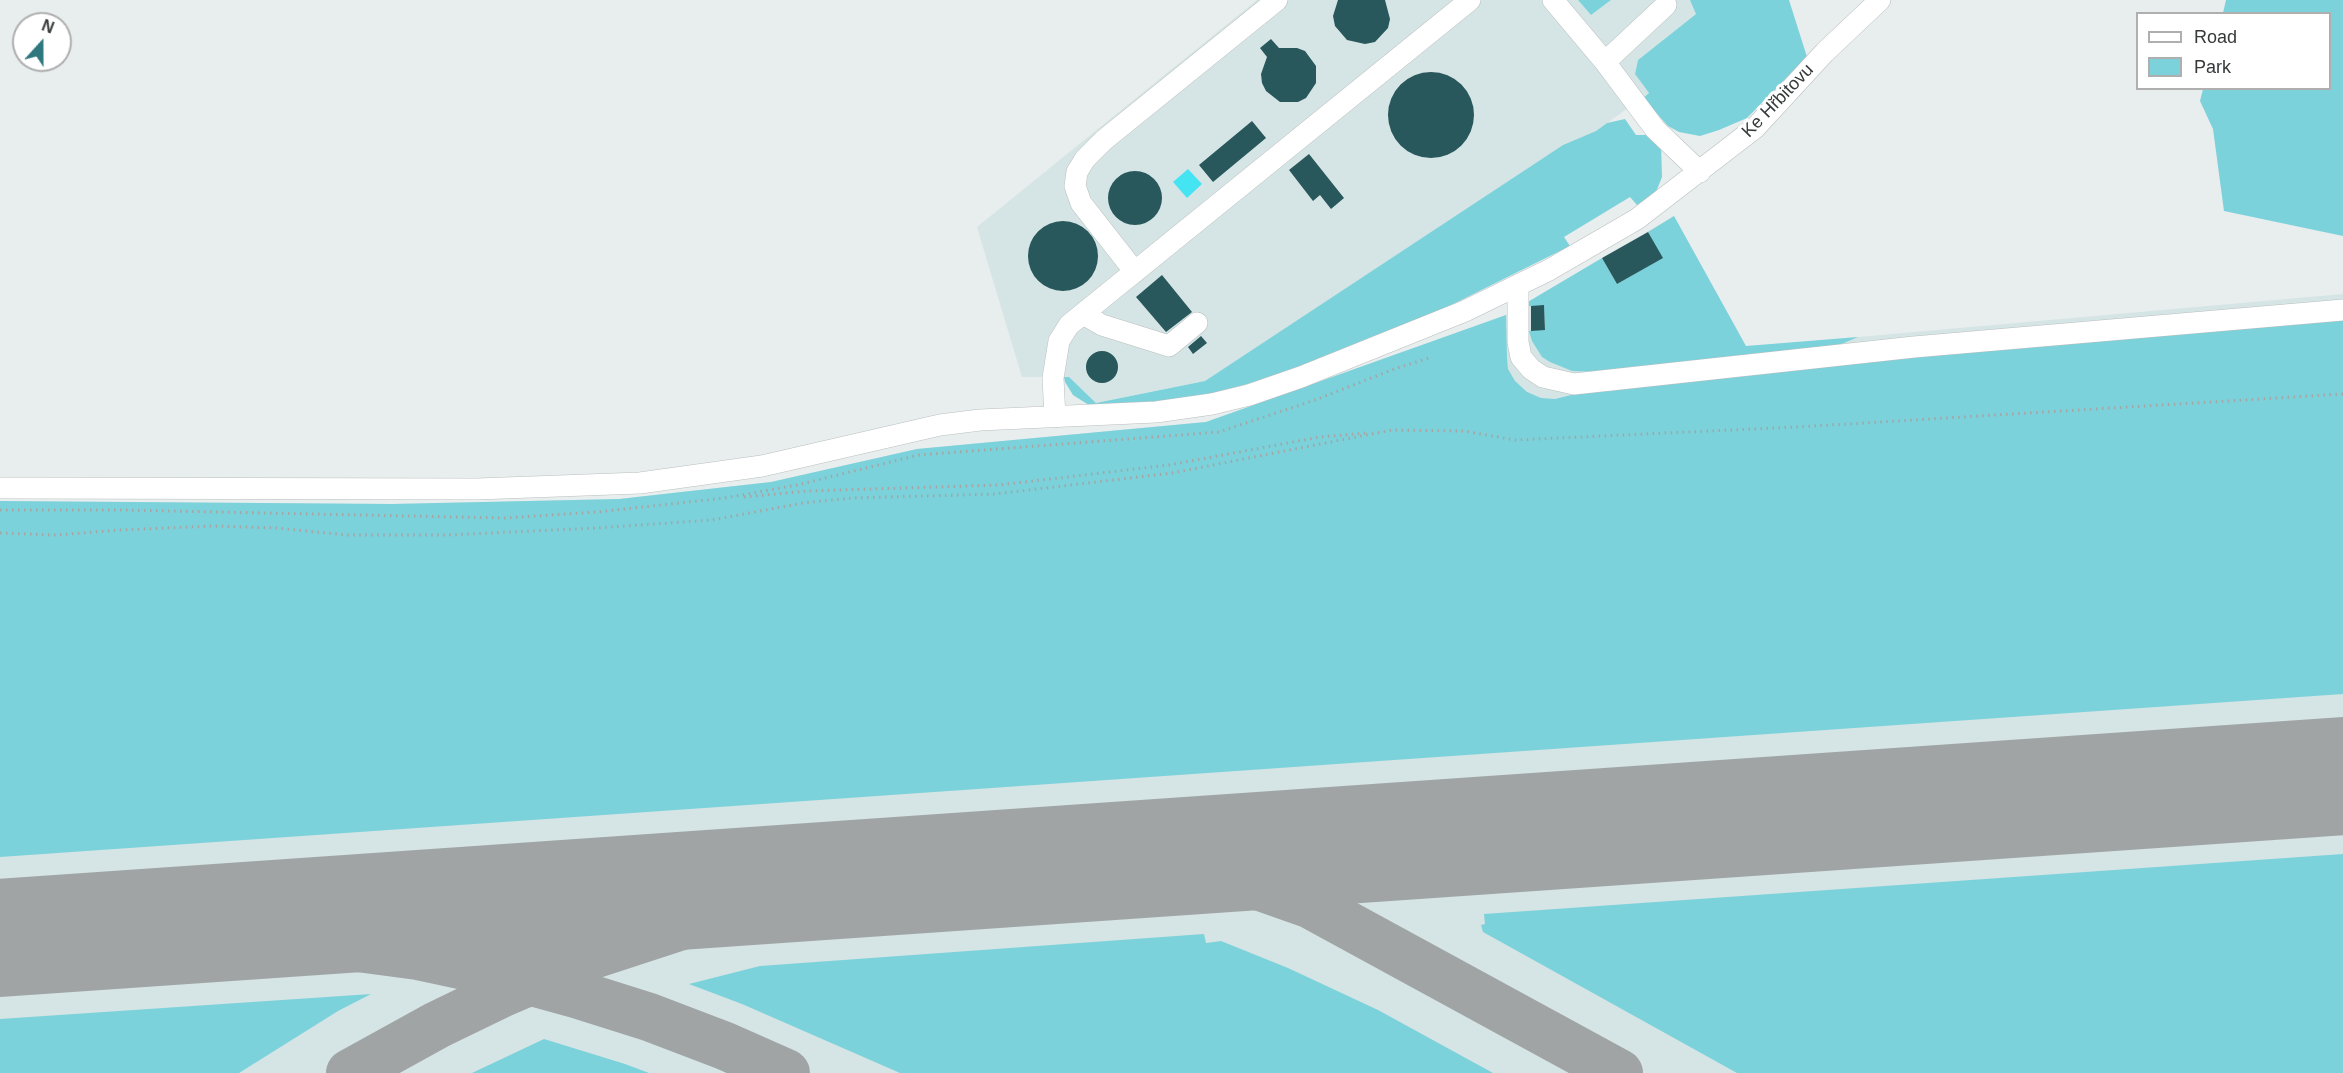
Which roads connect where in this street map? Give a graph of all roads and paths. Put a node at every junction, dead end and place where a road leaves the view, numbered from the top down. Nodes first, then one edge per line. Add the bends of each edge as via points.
1 (1277, 0) edge
2 (1470, 0) edge
3 (1552, 0) edge
4 (1880, 0) edge
5 (1666, 5) dead end
6 (1605, 62) junction
7 (1700, 172) junction
8 (1135, 272) junction
9 (1518, 285) junction
10 (2343, 310) edge
11 (1083, 314) junction
12 (1197, 323) dead end
13 (2343, 394) edge
14 (1055, 417) junction
15 (1392, 430) junction
16 (0, 488) edge
17 (724, 498) dead end
18 (0, 533) edge

1 - 8 street via 1104,140 1077,172 1075,186 1081,203
2 - 8 street
3 - 6 street
4 - 7 street, Ke Hřbitovu via 1825,52 1755,128
5 - 6 street
6 - 7 street via 1655,129
7 - 9 street, Ke Hřbitovu via 1637,219
8 - 11 street
9 - 10 street via 1521,357 1543,377 1574,384 1914,347
9 - 14 street, Ke Hřbitovu via 1465,311 1250,395 1156,412
11 - 12 street via 1102,325 1169,346
11 - 14 street via 1059,341 1053,378
13 - 15 path via 1515,440 1464,431
14 - 16 street, Ke Hřbitovu via 940,425 762,466 640,483 465,489
15 - 17 path via 1320,437 1169,465 999,485 807,491
15 - 18 path via 1172,473 995,495 852,498 712,520 448,534 347,535 213,526 57,535

